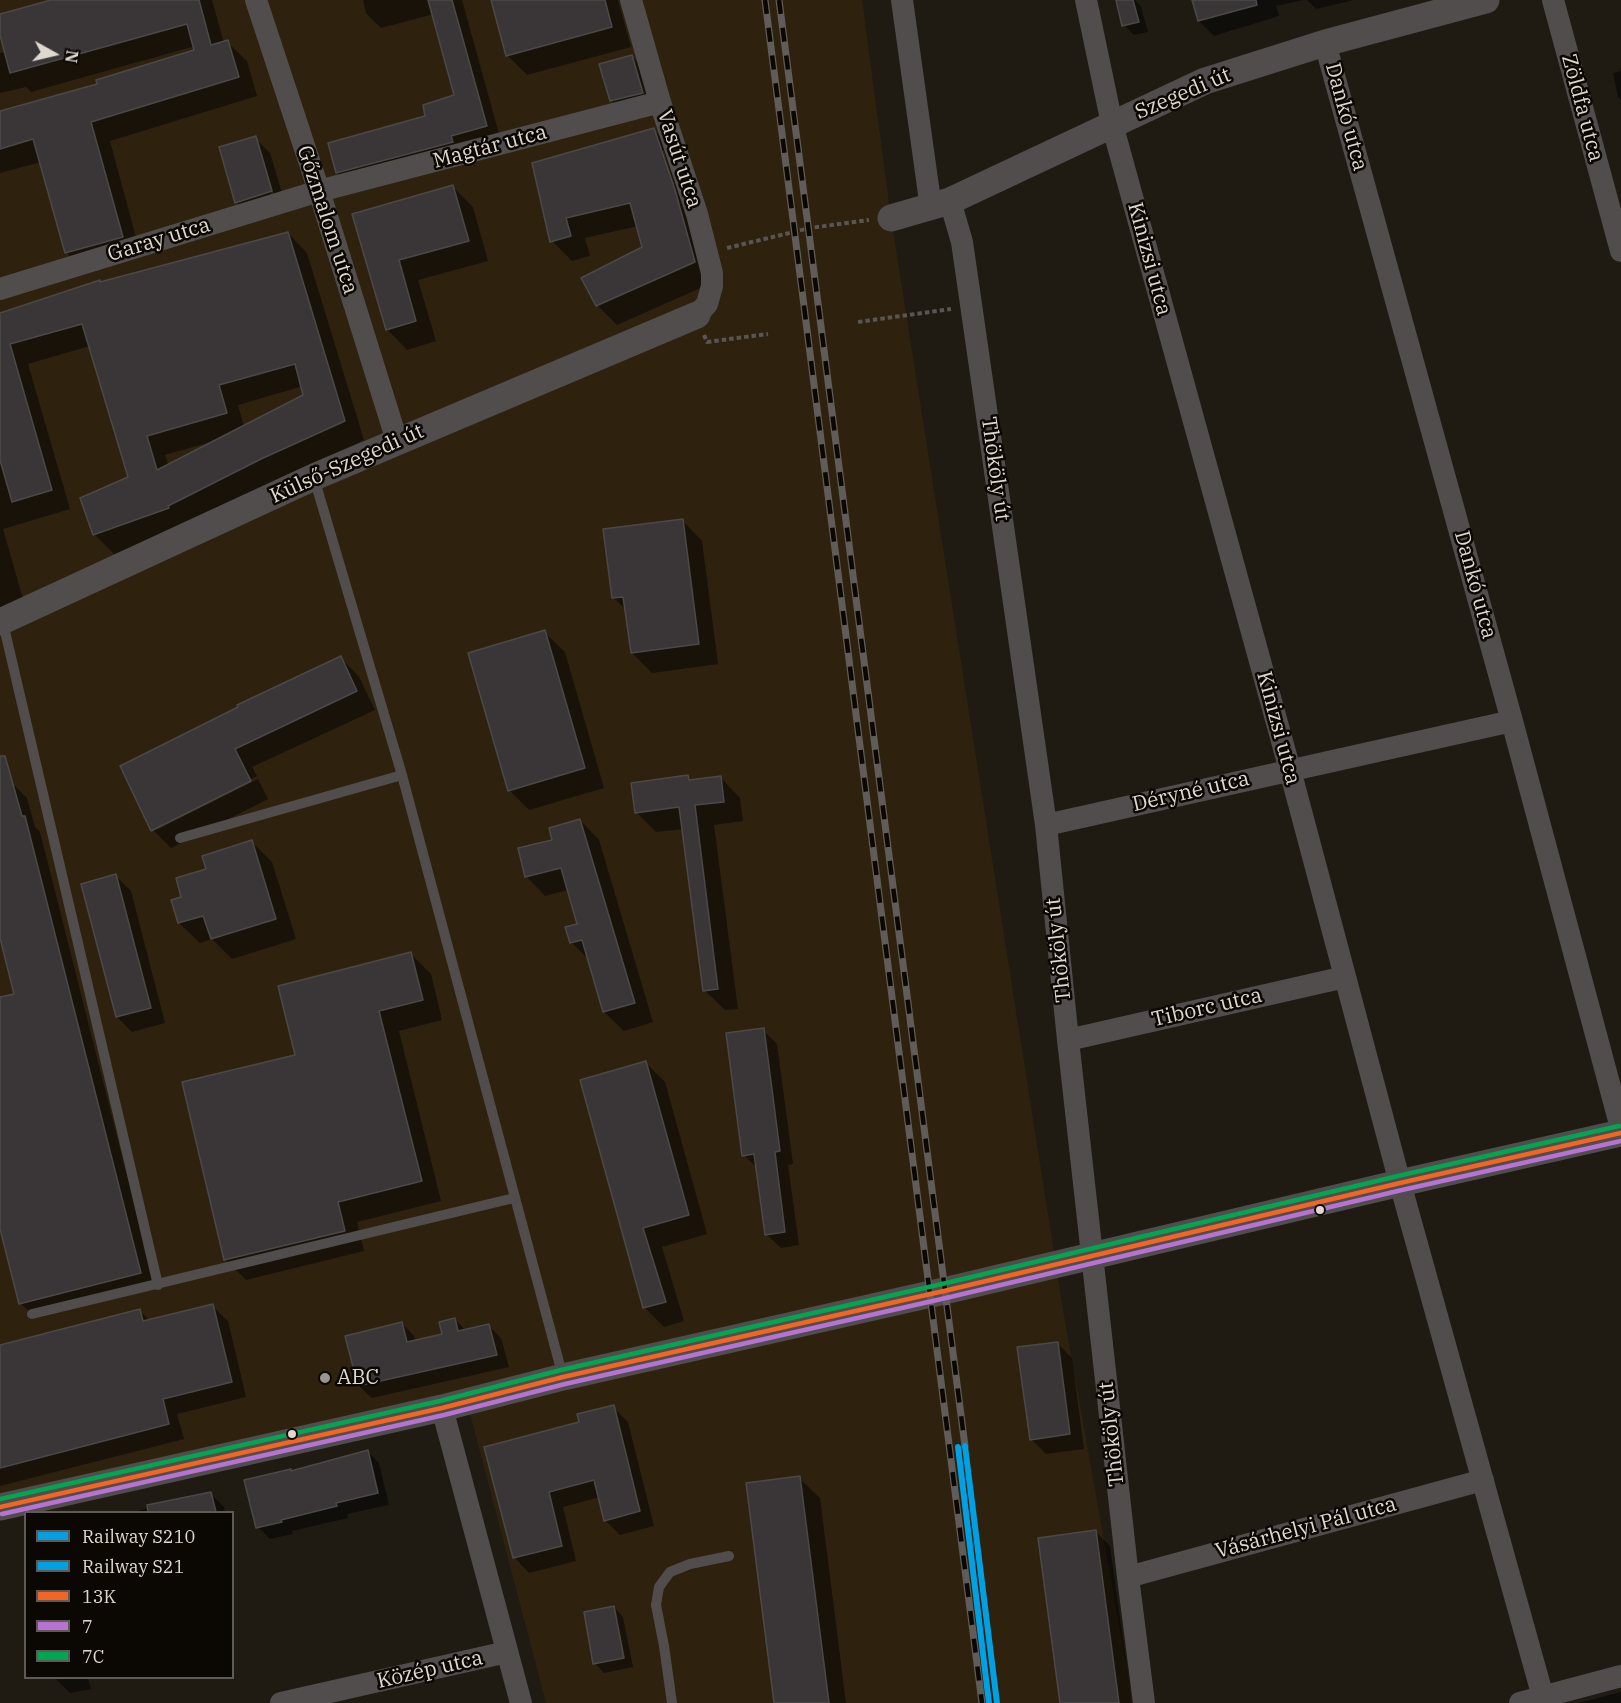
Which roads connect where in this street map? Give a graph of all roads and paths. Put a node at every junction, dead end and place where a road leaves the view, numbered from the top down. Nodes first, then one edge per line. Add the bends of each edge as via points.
1 (256, 0) edge
2 (631, 0) edge
3 (902, 0) edge
4 (1086, 0) edge
5 (1486, 0) edge
6 (1553, 0) edge
7 (1325, 43) junction
8 (660, 102) junction
9 (1112, 124) junction
10 (319, 191) junction
11 (940, 205) junction
12 (891, 218) joint
13 (1621, 250) edge
14 (709, 258) junction
15 (0, 289) edge
16 (972, 306) junction
17 (697, 315) joint
18 (858, 322) dead end
19 (768, 333) dead end
20 (707, 342) dead end
21 (397, 441) junction
22 (314, 477) junction
23 (1, 621) edge
24 (1512, 722) junction
25 (1290, 770) junction
26 (402, 775) junction
27 (1046, 825) junction
28 (180, 838) dead end
29 (1346, 977) junction
30 (1068, 1040) junction
31 (1621, 1128) edge
32 (1621, 1133) edge
33 (1400, 1183) junction
34 (514, 1198) junction
35 (1092, 1257) junction
36 (158, 1285) junction
37 (32, 1314) dead end
38 (563, 1377) junction
39 (442, 1408) junction
40 (1483, 1480) junction
41 (0, 1507) edge
42 (729, 1556) dead end
43 (1128, 1577) junction
44 (507, 1653) junction
45 (1621, 1677) edge
46 (1543, 1697) junction
47 (281, 1703) edge
48 (521, 1703) edge
49 (672, 1703) edge
50 (1144, 1703) edge
51 (1520, 1703) edge

1 - 10 street, Gőzmalom utca
2 - 8 street, Vasút utca
3 - 11 street
4 - 9 street, Kinizsi utca
5 - 7 street, Szegedi út
6 - 13 street, Zöldfa utca
7 - 9 street, Szegedi út via 1205,81
7 - 24 street, Dankó utca
8 - 10 street, Magtár utca
8 - 14 street, Vasút utca
9 - 11 street, Szegedi út
9 - 25 street, Kinizsi utca
10 - 15 street, Garay utca
10 - 21 street, Gőzmalom utca
11 - 12 street, Szegedi út
11 - 16 street, Thököly út via 962,242
12 - 14 path via 762,238 729,247
14 - 17 street, Vasút utca via 712,286 707,304
16 - 18 path
16 - 27 street, Thököly út
17 - 21 street, Külső-Szegedi út
19 - 20 path
21 - 22 street, Külső-Szegedi út
22 - 23 street, Külső-Szegedi út
22 - 26 lane
23 - 36 lane
24 - 25 street, Déryné utca
24 - 31 street, Dankó utca
25 - 27 street, Déryné utca
25 - 29 street, Kinizsi utca
26 - 28 lane
26 - 34 lane
27 - 30 street, Thököly út
29 - 30 street, Tiborc utca
29 - 33 street, Kinizsi utca
30 - 35 street, Thököly út
32 - 33 street
33 - 35 street
33 - 40 street, Kinizsi utca
34 - 36 lane
34 - 38 lane
35 - 38 street
35 - 43 street, Thököly út
36 - 37 lane
38 - 39 street
39 - 41 street
39 - 44 street
40 - 43 street, Vásárhelyi Pál utca
40 - 46 street, Kinizsi utca
42 - 49 lane via 670,1572 659,1587 656,1605
43 - 50 street, Thököly út
44 - 47 street, Közép utca
44 - 48 street
45 - 46 street
46 - 51 street

